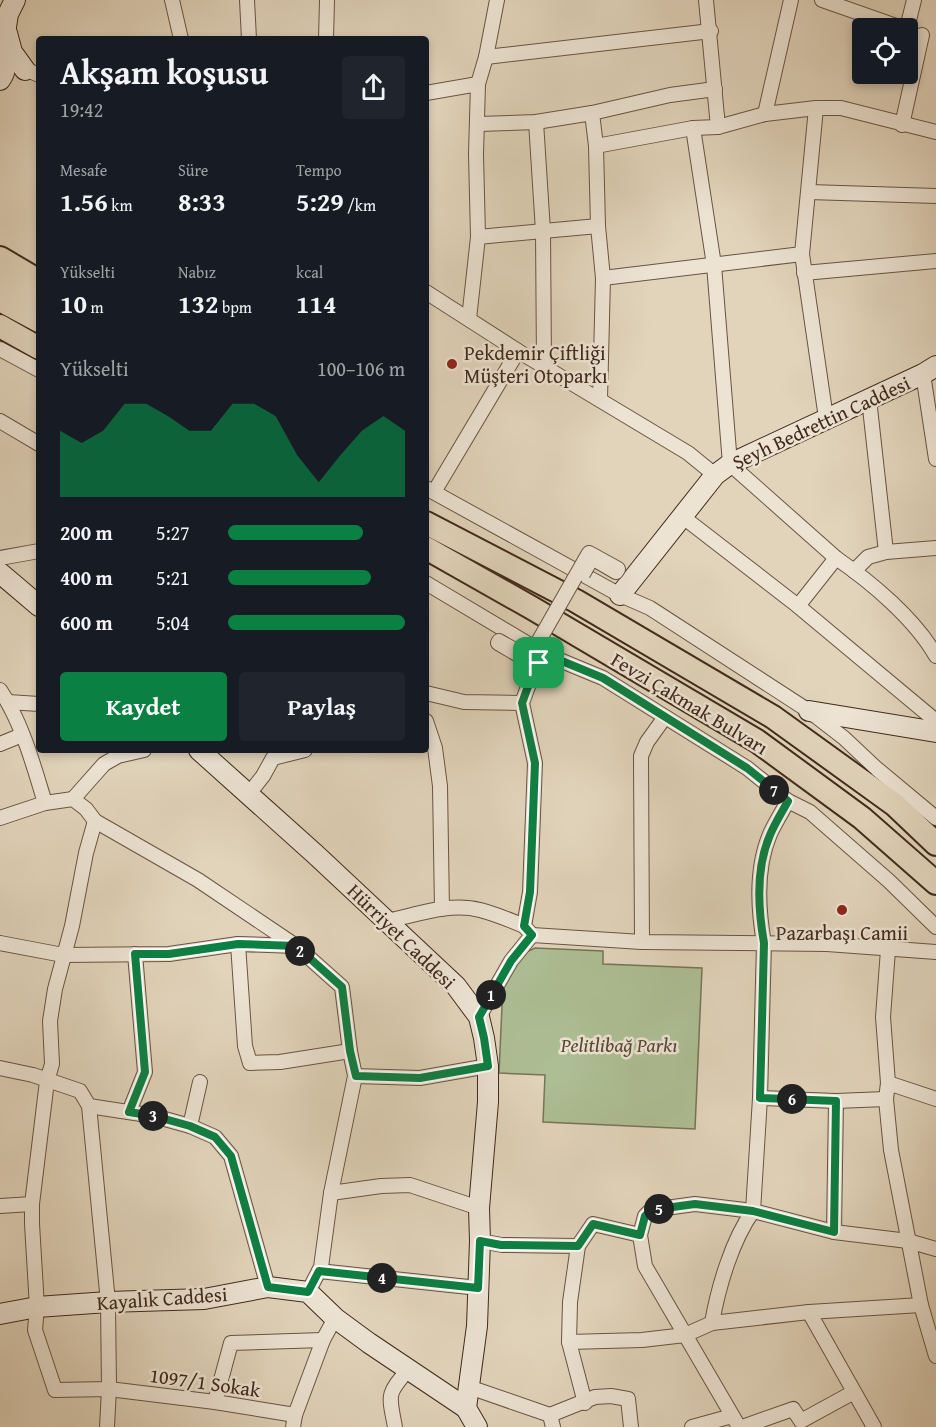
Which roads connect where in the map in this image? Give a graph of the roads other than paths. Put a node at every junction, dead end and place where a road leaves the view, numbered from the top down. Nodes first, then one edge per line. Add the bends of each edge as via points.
1 (172, 0) edge
2 (248, 0) edge
3 (327, 0) edge
4 (498, 0) edge
5 (706, 0) edge
6 (791, 0) edge
7 (822, 0) edge
8 (914, 0) edge
9 (7, 16) edge
10 (873, 18) edge
11 (910, 18) edge
12 (711, 31) junction
13 (180, 36) edge
14 (249, 36) edge
15 (326, 36) edge
16 (929, 37) edge
17 (2, 53) edge
18 (486, 57) junction
19 (31, 73) edge
20 (0, 81) edge
21 (478, 84) junction
22 (715, 89) junction
23 (429, 92) edge
24 (816, 108) junction
25 (592, 112) junction
26 (765, 114) junction
27 (536, 122) junction
28 (478, 123) junction
29 (902, 125) junction
30 (718, 127) junction
31 (693, 128) junction
32 (936, 132) edge
33 (596, 146) junction
34 (809, 192) junction
35 (936, 196) edge
36 (598, 226) junction
37 (543, 231) junction
38 (478, 237) junction
39 (802, 254) junction
40 (0, 258) edge
41 (936, 261) edge
42 (714, 265) junction
43 (804, 273) junction
44 (0, 278) edge
45 (603, 278) junction
46 (36, 279) edge
47 (429, 294) edge
48 (36, 297) edge
49 (0, 300) edge
50 (36, 319) edge
51 (470, 319) junction
52 (0, 326) edge
53 (36, 346) edge
54 (0, 349) edge
55 (518, 351) junction
56 (544, 365) junction
57 (36, 368) edge
58 (930, 370) edge
59 (600, 399) junction
60 (869, 399) junction
61 (826, 418) junction
62 (0, 421) edge
63 (36, 442) edge
64 (936, 459) edge
65 (722, 469) junction
66 (430, 490) edge
67 (683, 517) junction
68 (429, 525) edge
69 (936, 548) edge
70 (429, 550) edge
71 (36, 552) edge
72 (886, 552) junction
73 (429, 556) edge
74 (0, 558) edge
75 (836, 558) junction
76 (454, 564) junction
77 (854, 571) junction
78 (0, 573) edge
79 (583, 574) junction
80 (429, 585) edge
81 (620, 595) junction
82 (36, 603) edge
83 (798, 606) junction
84 (936, 656) edge
85 (542, 658) junction
86 (429, 694) edge
87 (4, 696) edge
88 (36, 703) edge
89 (522, 703) junction
90 (809, 711) junction
91 (665, 717) junction
92 (936, 721) edge
93 (936, 732) edge
94 (22, 735) junction
95 (0, 744) edge
96 (430, 748) edge
97 (130, 753) edge
98 (202, 753) edge
99 (293, 753) edge
100 (248, 795) junction
101 (73, 799) junction
102 (788, 801) junction
103 (45, 803) junction
104 (0, 818) edge
105 (936, 818) edge
106 (95, 821) junction
107 (936, 844) edge
108 (936, 883) edge
109 (442, 909) junction
110 (387, 921) junction
111 (936, 927) edge
112 (528, 930) junction
113 (642, 942) junction
114 (0, 943) edge
115 (764, 943) junction
116 (238, 944) junction
117 (296, 946) junction
118 (888, 950) junction
119 (936, 952) edge
120 (135, 954) junction
121 (63, 955) junction
122 (479, 1017) junction
123 (350, 1051) junction
124 (488, 1066) junction
125 (0, 1068) edge
126 (356, 1076) junction
127 (47, 1081) junction
128 (200, 1082) dead end
129 (888, 1083) junction
130 (760, 1098) junction
131 (886, 1099) junction
132 (936, 1099) edge
133 (836, 1101) junction
134 (89, 1106) junction
135 (129, 1112) junction
136 (190, 1126) junction
137 (331, 1193) junction
138 (32, 1204) junction
139 (0, 1206) edge
140 (479, 1208) junction
141 (753, 1211) junction
142 (834, 1232) junction
143 (640, 1235) junction
144 (480, 1241) junction
145 (908, 1241) junction
146 (578, 1246) junction
147 (936, 1249) edge
148 (319, 1271) junction
149 (268, 1287) junction
150 (478, 1288) junction
151 (308, 1292) junction
152 (108, 1302) junction
153 (921, 1305) junction
154 (37, 1307) junction
155 (809, 1312) junction
156 (0, 1314) edge
157 (335, 1318) junction
158 (712, 1323) junction
159 (685, 1335) junction
160 (323, 1340) junction
161 (569, 1342) junction
162 (936, 1356) edge
163 (408, 1370) junction
164 (469, 1387) junction
165 (109, 1389) junction
166 (854, 1392) junction
167 (215, 1402) junction
168 (585, 1403) junction
169 (466, 1408) junction
170 (294, 1421) edge
171 (551, 1421) edge
172 (111, 1423) edge
173 (738, 1423) edge
174 (395, 1427) edge
175 (477, 1427) edge
176 (631, 1427) edge
177 (692, 1427) edge
178 (874, 1427) edge

1 - 13 street
2 - 14 street
3 - 15 street
4 - 18 street
5 - 12 street
6 - 26 street
7 - 10 street
8 - 11 street
9 - 17 street
9 - 19 street via 12,52
12 - 18 street
12 - 22 street
16 - 29 street
17 - 19 street
17 - 20 street via 6,67
18 - 21 street
19 - 20 street
21 - 23 street
21 - 28 street
22 - 25 street
22 - 30 street
24 - 26 street
24 - 29 street via 841,108
24 - 34 street
25 - 27 street
25 - 33 street
26 - 30 street
27 - 28 street
27 - 37 street
28 - 38 street
29 - 32 street
30 - 31 street
31 - 33 street
31 - 42 street
33 - 36 street
34 - 35 street
34 - 39 street
36 - 37 street
36 - 45 street
37 - 38 street
37 - 56 street
38 - 51 street
39 - 42 street
39 - 43 street
40 - 46 main road
41 - 43 street
42 - 45 street
42 - 65 street
43 - 61 street
44 - 48 main road
45 - 59 street
47 - 51 street
49 - 50 main road
51 - 55 street
52 - 53 main road
54 - 57 street
55 - 56 street
55 - 66 street
56 - 59 street
58 - 60 street, Şeyh Bedrettin Caddesi
58 - 64 street
59 - 65 street via 688,453
60 - 61 street, Şeyh Bedrettin Caddesi
60 - 72 street
61 - 65 street, Şeyh Bedrettin Caddesi
62 - 63 street
65 - 67 street, Şeyh Bedrettin Caddesi
65 - 75 street
66 - 79 street
67 - 81 street, Şeyh Bedrettin Caddesi
67 - 83 street
68 - 107 main road, Fevzi Çakmak Bulvarı via 576,601 773,717 895,805
69 - 72 street
70 - 76 main road, Fevzi Çakmak Bulvarı
71 - 74 street
72 - 77 street via 868,557
73 - 76 main road
75 - 77 street
75 - 83 street
76 - 108 main road, Fevzi Çakmak Bulvarı via 757,741 862,818
77 - 84 street via 927,640
78 - 82 street
79 - 81 street
79 - 85 street, bridge via 592,558 616,572 618,569 589,553 529,658 499,641 498,644 527,660
80 - 85 street
81 - 90 street via 650,608
83 - 92 street
85 - 89 street
85 - 91 street via 603,678
86 - 89 street via 464,702
87 - 88 street
87 - 94 street
89 - 112 street via 535,763
90 - 93 street
90 - 105 street
91 - 102 street via 747,768
91 - 113 street via 641,756
94 - 95 street
94 - 103 street
96 - 109 street via 440,786
97 - 101 street via 104,764
98 - 100 street, Hürriyet Caddesi
99 - 100 street via 273,758
100 - 110 street, Hürriyet Caddesi
101 - 103 street
101 - 106 street
102 - 111 street via 810,812
102 - 115 street via 769,836 761,868 760,921
103 - 104 street
106 - 117 street via 198,880
106 - 121 street
109 - 110 street
109 - 112 street via 478,909
110 - 122 street, Hürriyet Caddesi via 456,986
112 - 113 street
112 - 122 street
113 - 115 street
114 - 121 street
115 - 118 street
115 - 130 street
116 - 117 street
116 - 120 street via 169,954
116 - 123 street via 244,1046 250,1063
117 - 123 street via 342,987
118 - 119 street
118 - 129 street via 883,1017
120 - 121 street
120 - 135 street via 145,1072
121 - 127 street via 50,1021 52,1064
122 - 124 street, Hürriyet Caddesi
123 - 126 street
124 - 126 street via 420,1078
124 - 140 street, Hürriyet Caddesi
125 - 127 street
126 - 137 street
127 - 134 street via 80,1091
127 - 138 street
128 - 136 street
129 - 131 street
129 - 132 street
130 - 133 street
130 - 141 street
131 - 133 street
131 - 145 street
133 - 142 street
134 - 135 street
134 - 152 street
135 - 136 street
136 - 149 street via 215,1137 231,1156
137 - 140 street via 410,1185
137 - 148 street
138 - 139 street
138 - 154 street
140 - 144 street, Hürriyet Caddesi
141 - 142 street
141 - 143 street via 695,1204 651,1210 645,1216
141 - 158 street via 742,1226
142 - 145 street
143 - 146 street via 593,1224
143 - 159 street via 645,1266
144 - 146 street
144 - 150 street, Hürriyet Caddesi
145 - 147 street
145 - 153 street
146 - 161 street
148 - 150 street
148 - 151 street
149 - 151 street, Kayalık Caddesi
149 - 152 street, Kayalık Caddesi via 204,1299
150 - 164 street, Hürriyet Caddesi
151 - 157 street
152 - 154 street, Kayalık Caddesi
152 - 165 street
153 - 155 street
153 - 162 street
154 - 156 street, Kayalık Caddesi
154 - 165 street, 1097/1 Sokak via 36,1330 55,1390
155 - 158 street
155 - 166 street
157 - 160 street
157 - 163 street
158 - 159 street
159 - 161 street
159 - 173 street
160 - 167 street via 231,1343
160 - 170 street
161 - 168 street
163 - 169 street
163 - 174 street via 393,1388 390,1401
164 - 169 street, Hürriyet Caddesi
164 - 171 street
165 - 167 street, 1097/1 Sokak
165 - 172 street
166 - 173 street via 801,1421 793,1409
166 - 178 street
167 - 170 street, 1097/1 Sokak
168 - 171 street
168 - 176 street via 595,1397 628,1399
169 - 175 street
173 - 177 street

